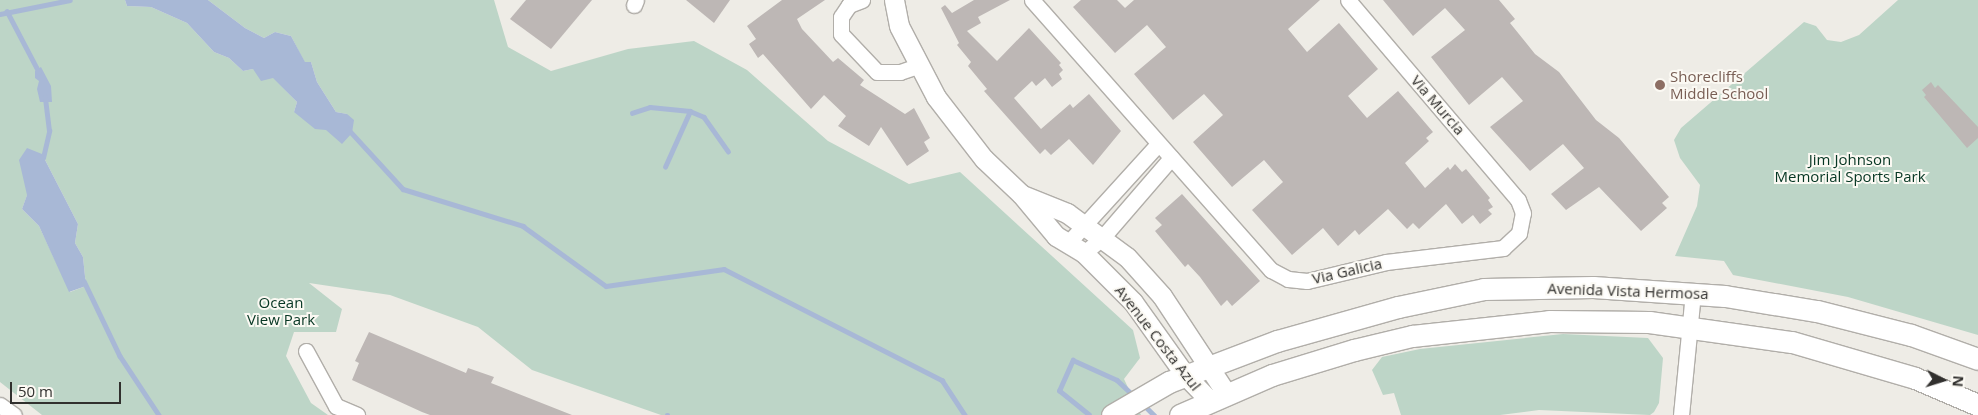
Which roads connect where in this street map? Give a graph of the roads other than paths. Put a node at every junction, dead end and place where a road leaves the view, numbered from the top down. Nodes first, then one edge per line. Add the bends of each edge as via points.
1 (862, 0) edge
2 (894, 0) edge
3 (1032, 0) edge
4 (1348, 0) edge
5 (920, 65) junction
6 (1158, 144) junction
7 (1171, 158) junction
8 (1021, 194) junction
9 (1523, 213) joint
10 (1084, 224) junction
11 (1102, 238) junction
12 (1068, 243) junction
13 (1084, 253) junction
14 (1693, 292) junction
15 (1689, 327) junction
16 (306, 351) dead end
17 (1978, 359) edge
18 (1208, 366) junction
19 (1177, 378) junction
20 (1201, 404) edge
21 (0, 405) edge
22 (1978, 405) edge
23 (14, 415) edge
24 (357, 415) edge
25 (1112, 415) edge
26 (1681, 415) edge

1 - 5 street via 849,5 841,16 841,34 877,72 900,72
2 - 5 street, Avenue Costa Azul via 899,26
3 - 6 street, Via Galicia
4 - 9 street, Via Murcia via 1508,185
5 - 8 street, Avenue Costa Azul via 936,97 984,159
6 - 7 street, Via Galicia
6 - 10 street
7 - 9 street, Via Galicia via 1271,270 1288,279 1307,281 1386,262 1503,248 1518,233
7 - 11 street
8 - 10 street, Avenue Costa Azul via 1067,213
8 - 12 street, Avenue Costa Azul via 1056,236
10 - 11 street, Avenue Costa Azul
10 - 12 street
11 - 13 street
11 - 18 street, Avenue Costa Azul via 1127,257 1162,296
12 - 13 street, Avenue Costa Azul
13 - 19 street, Avenue Costa Azul via 1133,302
14 - 15 street
14 - 17 main road, Avenida Vista Hermosa via 1817,311 1910,335
14 - 18 main road, Avenida Vista Hermosa via 1593,287 1484,289 1286,338
15 - 20 main road, Avenida Vista Hermosa via 1649,322 1549,321 1412,336 1272,375
15 - 22 main road, Avenida Vista Hermosa via 1792,342 1915,378
15 - 26 street
16 - 24 street via 336,406
18 - 19 main road, Avenida Vista Hermosa
18 - 20 street, Avenue Costa Azul
19 - 20 street, Avenue Costa Azul
19 - 25 main road, Avenida Vista Hermosa
21 - 23 street

